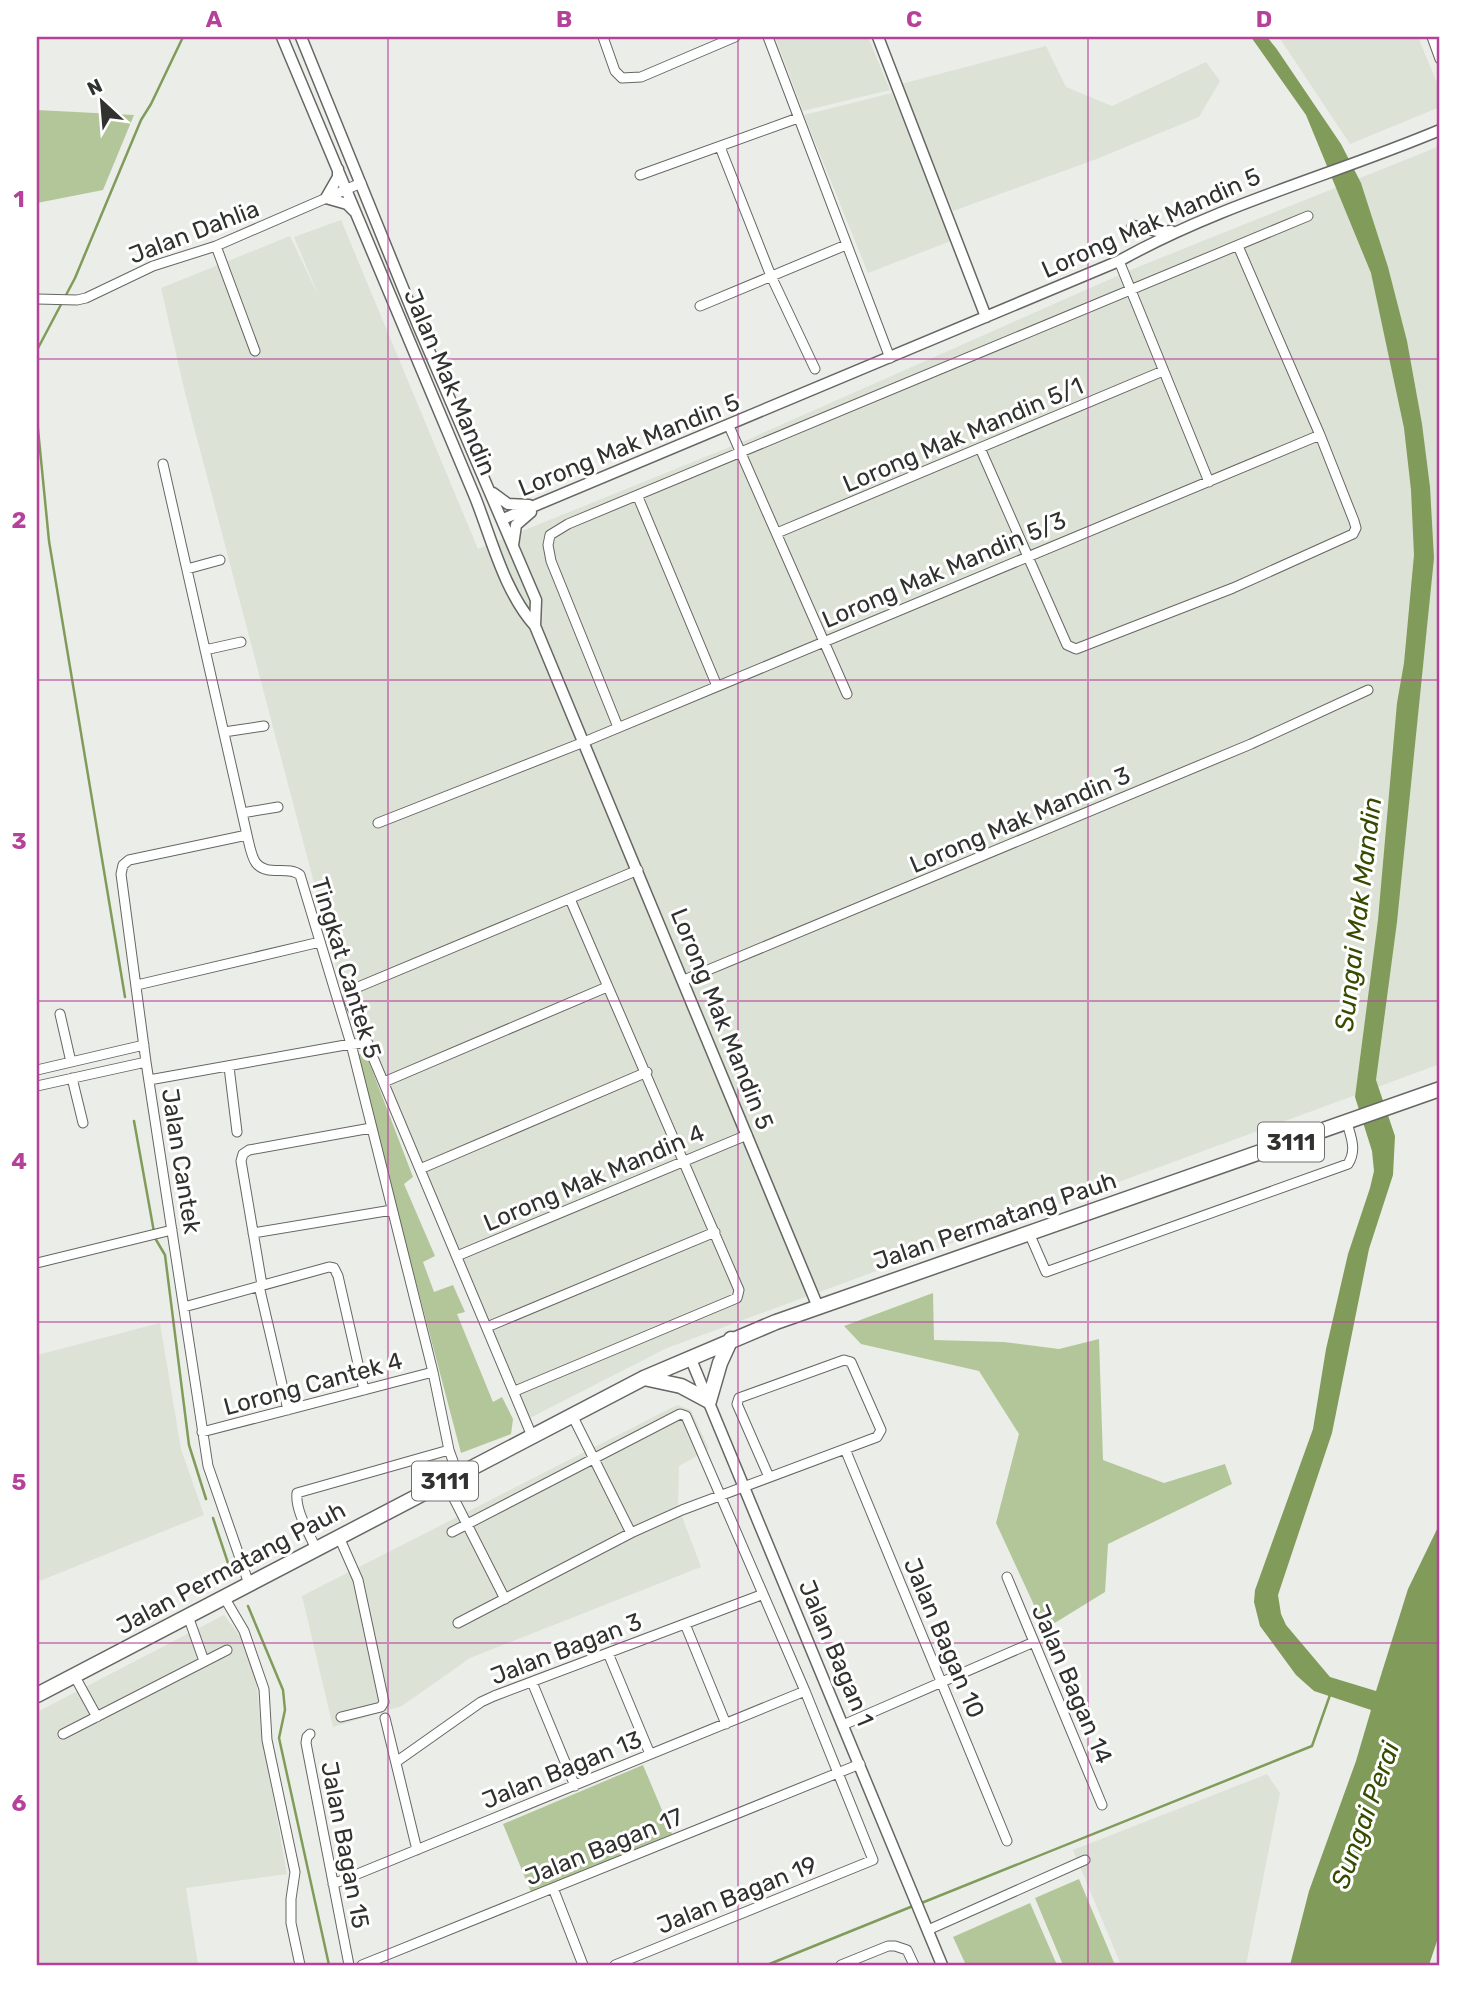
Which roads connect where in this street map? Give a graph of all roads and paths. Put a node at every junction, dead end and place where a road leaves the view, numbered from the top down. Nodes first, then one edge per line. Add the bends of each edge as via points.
1 (282, 37) edge
2 (301, 37) edge
3 (603, 37) edge
4 (735, 37) edge
5 (768, 37) edge
6 (878, 37) edge
7 (1432, 37) edge
8 (711, 41) edge
9 (1440, 59) edge
10 (798, 118) junction
11 (1440, 130) edge
12 (720, 147) junction
13 (338, 169) junction
14 (640, 174) dead end
15 (361, 183) junction
16 (346, 189) junction
17 (326, 198) junction
18 (357, 214) junction
19 (1308, 216) dead end
20 (1133, 226) dead end
21 (1177, 231) junction
22 (846, 245) junction
23 (216, 246) junction
24 (1238, 246) junction
25 (1119, 261) junction
26 (771, 276) junction
27 (1131, 289) junction
28 (37, 299) edge
29 (700, 306) dead end
30 (986, 317) junction
31 (255, 351) dead end
32 (890, 358) junction
33 (815, 369) dead end
34 (1163, 371) junction
35 (729, 426) junction
36 (1320, 435) junction
37 (980, 448) junction
38 (740, 451) junction
39 (163, 464) dead end
40 (1209, 482) junction
41 (488, 489) junction
42 (475, 497) junction
43 (638, 497) junction
44 (548, 502) junction
45 (503, 519) junction
46 (776, 533) junction
47 (513, 546) junction
48 (496, 553) junction
49 (1026, 556) junction
50 (220, 560) dead end
51 (187, 569) junction
52 (536, 626) junction
53 (823, 640) junction
54 (241, 642) dead end
55 (205, 650) junction
56 (717, 686) junction
57 (1368, 690) dead end
58 (847, 694) dead end
59 (264, 726) dead end
60 (618, 727) junction
61 (224, 732) junction
62 (584, 741) junction
63 (278, 807) dead end
64 (242, 813) junction
65 (378, 823) dead end
66 (247, 835) junction
67 (638, 870) junction
68 (570, 899) junction
69 (320, 942) junction
70 (684, 980) junction
71 (137, 985) junction
72 (607, 987) junction
73 (60, 1014) dead end
74 (368, 1043) junction
75 (351, 1044) junction
76 (144, 1045) junction
77 (71, 1062) junction
78 (146, 1062) junction
79 (229, 1067) junction
80 (37, 1070) edge
81 (647, 1072) junction
82 (72, 1078) junction
83 (149, 1080) junction
84 (384, 1082) junction
85 (37, 1086) edge
86 (1440, 1089) edge
87 (1347, 1122) junction
88 (83, 1123) dead end
89 (371, 1128) junction
90 (237, 1132) dead end
91 (747, 1135) junction
92 (685, 1161) junction
93 (420, 1169) junction
94 (393, 1210) junction
95 (168, 1231) junction
96 (715, 1232) junction
97 (253, 1233) junction
98 (1030, 1233) junction
99 (457, 1256) junction
100 (37, 1263) edge
101 (260, 1285) junction
102 (184, 1307) junction
103 (818, 1307) junction
104 (487, 1327) junction
105 (731, 1339) junction
106 (690, 1357) junction
107 (433, 1372) junction
108 (644, 1378) junction
109 (364, 1390) junction
110 (515, 1391) junction
111 (709, 1401) junction
112 (288, 1410) junction
113 (572, 1415) junction
114 (202, 1432) junction
115 (532, 1436) junction
116 (845, 1449) junction
117 (449, 1450) junction
118 (593, 1458) junction
119 (769, 1477) junction
120 (452, 1478) junction
121 (744, 1485) junction
122 (719, 1494) junction
123 (467, 1524) junction
124 (452, 1532) dead end
125 (631, 1533) junction
126 (339, 1537) junction
127 (316, 1549) junction
128 (1007, 1577) dead end
129 (248, 1585) junction
130 (761, 1595) junction
131 (227, 1596) junction
132 (505, 1599) junction
133 (188, 1616) junction
134 (458, 1622) dead end
135 (685, 1624) junction
136 (1034, 1642) junction
137 (227, 1650) dead end
138 (608, 1653) junction
139 (204, 1661) junction
140 (75, 1675) junction
141 (532, 1682) junction
142 (941, 1682) junction
143 (805, 1691) junction
144 (37, 1695) edge
145 (97, 1717) junction
146 (341, 1717) dead end
147 (386, 1718) dead end
148 (726, 1724) junction
149 (843, 1725) junction
150 (63, 1734) dead end
151 (310, 1734) dead end
152 (650, 1754) junction
153 (396, 1762) junction
154 (860, 1764) junction
155 (838, 1773) junction
156 (575, 1786) junction
157 (1102, 1805) dead end
158 (1007, 1841) dead end
159 (417, 1850) junction
160 (873, 1860) joint
161 (1085, 1860) dead end
162 (333, 1884) junction
163 (553, 1888) junction
164 (927, 1926) junction
165 (385, 1961) edge
166 (300, 1965) edge
167 (349, 1965) edge
168 (362, 1965) edge
169 (583, 1965) edge
170 (615, 1965) edge
171 (841, 1965) edge
172 (914, 1965) edge
173 (942, 1965) edge

1 - 13 street, Jalan Mak Mandin
2 - 15 street, Jalan Mak Mandin
3 - 8 street via 622,78 640,77
4 - 8 street
5 - 10 street
6 - 30 street
7 - 9 street
10 - 12 street
10 - 22 street
11 - 21 street, Lorong Mak Mandin 5
12 - 14 street
12 - 26 street
13 - 16 street, Jalan Mak Mandin
13 - 17 street
15 - 16 street, Jalan Dahlia
15 - 41 street, Jalan Mak Mandin
16 - 17 street, Jalan Dahlia
16 - 18 street, Jalan Mak Mandin
17 - 18 street via 347,204
17 - 23 street, Jalan Dahlia
18 - 42 street, Jalan Mak Mandin
19 - 24 street
20 - 21 street via 1163,233
21 - 25 street, Lorong Mak Mandin 5
22 - 26 street
22 - 32 street
23 - 28 street, Jalan Dahlia via 153,266 77,300
23 - 31 street
24 - 27 street
24 - 36 street
25 - 27 street
25 - 30 street, Lorong Mak Mandin 5
26 - 29 street
26 - 33 street
27 - 34 street
27 - 38 street
30 - 32 street, Lorong Mak Mandin 5
32 - 35 street, Lorong Mak Mandin 5
34 - 37 street, Lorong Mak Mandin 5/1
34 - 40 street
35 - 38 street
35 - 44 street, Lorong Mak Mandin 5
36 - 40 street, Lorong Mak Mandin 5/3
36 - 49 street via 1354,521 1353,534 1233,588 1076,649 1067,645
37 - 46 street, Lorong Mak Mandin 5/1
37 - 49 street
38 - 43 street
38 - 46 street
39 - 51 street, Tingkat Cantek 5
40 - 49 street, Lorong Mak Mandin 5/3
41 - 44 street via 509,504
41 - 45 street, Jalan Mak Mandin
42 - 45 street via 491,515
42 - 48 street, Jalan Mak Mandin
43 - 56 street
43 - 60 street via 558,529 550,535 548,545
44 - 45 street, Lorong Mak Mandin 5
44 - 47 street via 516,525
45 - 47 street, Lorong Mak Mandin 5
45 - 48 street
46 - 53 street
47 - 52 street, Lorong Mak Mandin 5 via 536,600
48 - 52 street, Jalan Mak Mandin via 520,609
49 - 53 street, Lorong Mak Mandin 5/3
50 - 51 street
51 - 55 street, Tingkat Cantek 5
52 - 62 street, Lorong Mak Mandin 5
53 - 56 street, Lorong Mak Mandin 5/3
53 - 58 street
54 - 55 street
55 - 61 street, Tingkat Cantek 5
56 - 60 street, Lorong Mak Mandin 5/3
57 - 70 street, Lorong Mak Mandin 3 via 1251,744
59 - 61 street
60 - 62 street, Lorong Mak Mandin 5/3
61 - 64 street, Tingkat Cantek 5
62 - 65 street
62 - 67 street, Lorong Mak Mandin 5
63 - 64 street
64 - 66 street, Tingkat Cantek 5
66 - 69 street, Tingkat Cantek 5 via 256,862 265,870 293,870 300,875
66 - 71 street, Jalan Cantek via 142,856 123,865
67 - 68 street
67 - 70 street, Lorong Mak Mandin 5
68 - 72 street
68 - 74 street via 351,990 348,999
69 - 71 street
69 - 75 street, Tingkat Cantek 5
70 - 91 street, Lorong Mak Mandin 5
71 - 76 street, Jalan Cantek
72 - 81 street
72 - 84 street
73 - 77 street
74 - 75 street
74 - 84 street
75 - 79 street
75 - 89 street, Tingkat Cantek 5
76 - 77 street
76 - 78 street, Jalan Cantek
77 - 80 street
78 - 82 street
78 - 83 street, Jalan Cantek
79 - 83 street
79 - 90 street
81 - 92 street
81 - 93 street
82 - 85 street
82 - 88 street
83 - 95 street, Jalan Cantek
84 - 93 street
86 - 87 main road, Jalan Permatang Pauh / 3111
87 - 98 main road, Jalan Permatang Pauh / 3111
87 - 98 street via 1354,1147 1348,1164 1046,1272
89 - 94 street, Tingkat Cantek 5
89 - 97 street via 243,1154
91 - 92 street, Lorong Mak Mandin 4
91 - 103 street, Lorong Mak Mandin 5
92 - 96 street
92 - 99 street, Lorong Mak Mandin 4
93 - 99 street
94 - 97 street
94 - 107 street, Tingkat Cantek 5
95 - 100 street
95 - 102 street, Jalan Cantek
96 - 104 street
96 - 110 street via 739,1290 737,1298
97 - 101 street
98 - 103 main road, Jalan Permatang Pauh / 3111
99 - 104 street
101 - 102 street
101 - 109 street via 334,1268
101 - 112 street
102 - 114 street, Jalan Cantek
103 - 105 main road, Jalan Permatang Pauh / 3111
104 - 110 street
105 - 106 main road, Jalan Permatang Pauh / 3111
105 - 111 main road
106 - 108 main road, Jalan Permatang Pauh / 3111
106 - 111 street, Jalan Bagan 1
107 - 109 street, Lorong Cantek 4
107 - 117 street, Tingkat Cantek 5
108 - 111 main road via 681,1386
108 - 113 main road, Jalan Permatang Pauh / 3111
109 - 112 street, Lorong Cantek 4
110 - 115 street
111 - 121 street, Jalan Bagan 1
112 - 114 street, Lorong Cantek 4
113 - 115 main road, Jalan Permatang Pauh / 3111
113 - 118 street
114 - 129 street, Jalan Cantek via 208,1466
115 - 120 main road, Jalan Permatang Pauh / 3111
116 - 119 street
116 - 119 street via 877,1437 881,1430 851,1362 844,1360 739,1398 737,1404
116 - 142 street, Jalan Bagan 10
117 - 120 street, Tingkat Cantek 5
117 - 127 street via 300,1492 296,1498
118 - 122 street, Jalan Bagan 1 via 680,1414 686,1416
118 - 123 street
118 - 125 street
119 - 121 street
120 - 123 street
120 - 126 main road, Jalan Permatang Pauh / 3111
121 - 122 street
121 - 149 street, Jalan Bagan 1
122 - 125 street
122 - 130 street, Jalan Bagan 1
123 - 124 street
123 - 132 street
125 - 132 street
126 - 127 main road, Jalan Permatang Pauh / 3111
126 - 146 street via 358,1580 384,1702 381,1707
127 - 129 main road, Jalan Permatang Pauh / 3111
128 - 136 street, Jalan Bagan 14
129 - 131 main road, Jalan Permatang Pauh / 3111
130 - 135 street, Jalan Bagan 3
130 - 143 street, Jalan Bagan 1
131 - 133 main road, Jalan Permatang Pauh / 3111
131 - 166 street via 264,1689 267,1740 295,1872 291,1923
132 - 134 street
133 - 139 street
133 - 140 main road, Jalan Permatang Pauh / 3111
135 - 138 street, Jalan Bagan 3
135 - 148 street
136 - 142 street
136 - 157 street, Jalan Bagan 14
137 - 139 street
138 - 141 street, Jalan Bagan 3
138 - 152 street
139 - 145 street
140 - 144 main road, Jalan Permatang Pauh / 3111
140 - 145 street
141 - 153 street, Jalan Bagan 3 via 481,1702
141 - 156 street
142 - 149 street
142 - 158 street, Jalan Bagan 10
143 - 148 street, Jalan Bagan 13
143 - 155 street, Jalan Bagan 1
145 - 150 street
147 - 153 street
148 - 152 street, Jalan Bagan 13
149 - 154 street, Jalan Bagan 1
151 - 162 street, Jalan Bagan 15 via 306,1743
152 - 156 street, Jalan Bagan 13
153 - 159 street
154 - 155 street, Jalan Bagan 17
154 - 164 street, Jalan Bagan 1
155 - 160 street, Jalan Bagan 1
155 - 163 street, Jalan Bagan 17
156 - 159 street, Jalan Bagan 13
159 - 162 street, Jalan Bagan 13
160 - 170 street, Jalan Bagan 19
161 - 164 street
162 - 167 street, Jalan Bagan 15
163 - 165 street, Jalan Bagan 17
163 - 169 street
164 - 173 street, Jalan Bagan 1
165 - 168 street, Jalan Bagan 17
171 - 172 street via 888,1946 907,1950

